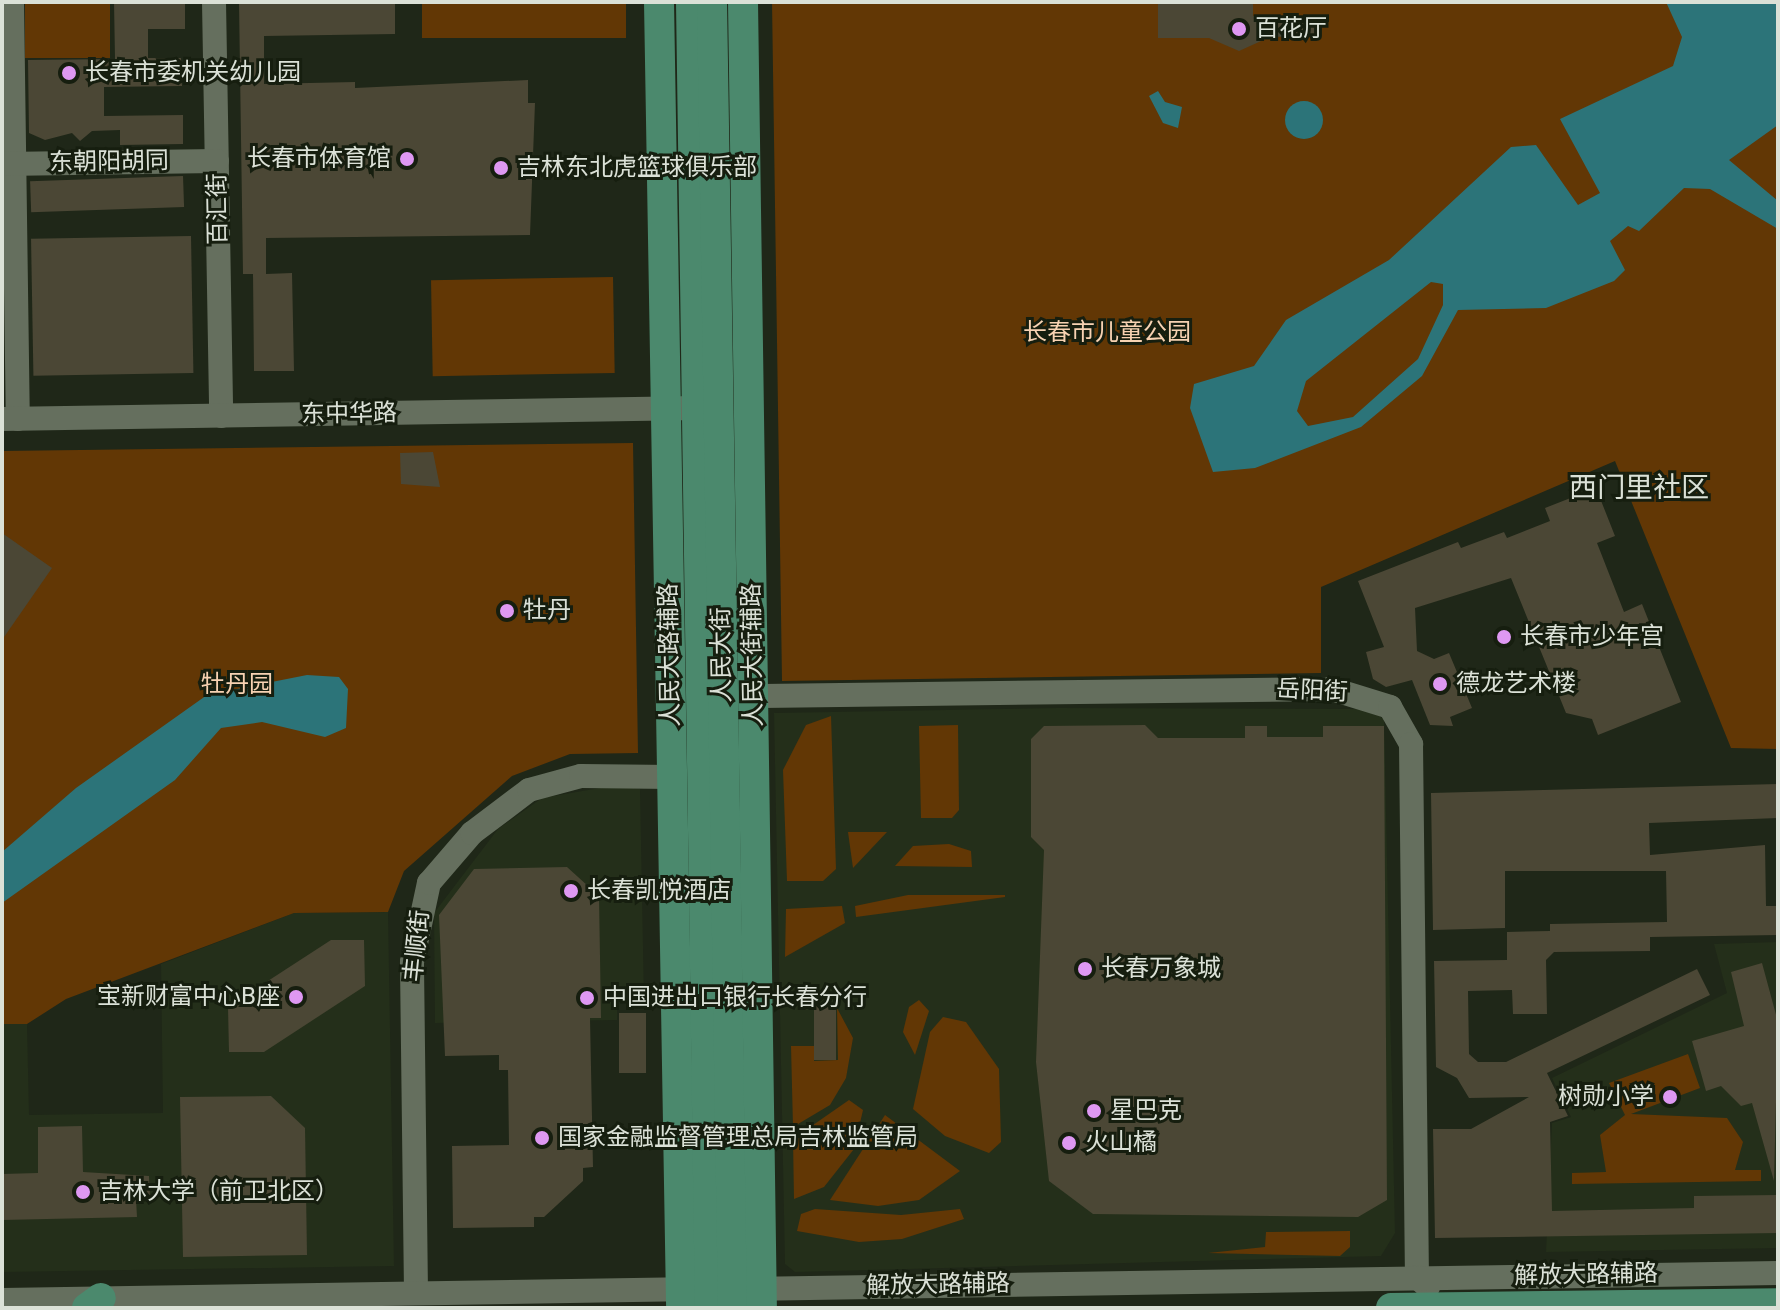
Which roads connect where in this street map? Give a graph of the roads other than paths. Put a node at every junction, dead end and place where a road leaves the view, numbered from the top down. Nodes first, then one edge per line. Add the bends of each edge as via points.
1 (12, 2) edge
2 (214, 2) edge
3 (659, 2) edge
4 (691, 2) edge
5 (712, 2) edge
6 (743, 2) edge
7 (217, 161) junction
8 (8, 164) edge
9 (697, 408) junction
10 (666, 409) junction
11 (221, 416) junction
12 (10, 419) edge
13 (753, 696) junction
14 (672, 777) junction
15 (1778, 1273) edge
16 (1417, 1277) junction
17 (416, 1293) junction
18 (721, 1298) edge
19 (2, 1300) edge
20 (94, 1303) edge
21 (1778, 1303) edge
22 (1391, 1308) edge
23 (1450, 1308) edge

1 - 8 street
2 - 7 street, 百汇街
3 - 10 main road, 人民大路辅路
4 - 9 main road, 人民大街
5 - 18 main road, 人民大街
6 - 13 main road, 人民大街辅路
7 - 8 street, 东朝阳胡同
7 - 11 street, 百汇街
8 - 12 street
9 - 10 street, 东中华路
9 - 18 main road, 人民大街
10 - 11 street, 东中华路
10 - 14 main road, 人民大路辅路
11 - 12 street, 东中华路
13 - 16 street, 岳阳街 via 1332,689 1390,707 1411,744
13 - 18 main road, 人民大街辅路
14 - 17 street, 丰顺街 via 581,776 529,790 472,833 429,883 412,962
14 - 18 main road, 人民大路辅路
15 - 16 street, 解放大路辅路
16 - 18 street, 解放大路辅路
16 - 23 street
17 - 18 street, 解放大路辅路
17 - 20 street, 解放大路辅路
19 - 20 street, 解放大路辅路
21 - 23 main road
22 - 23 main road

